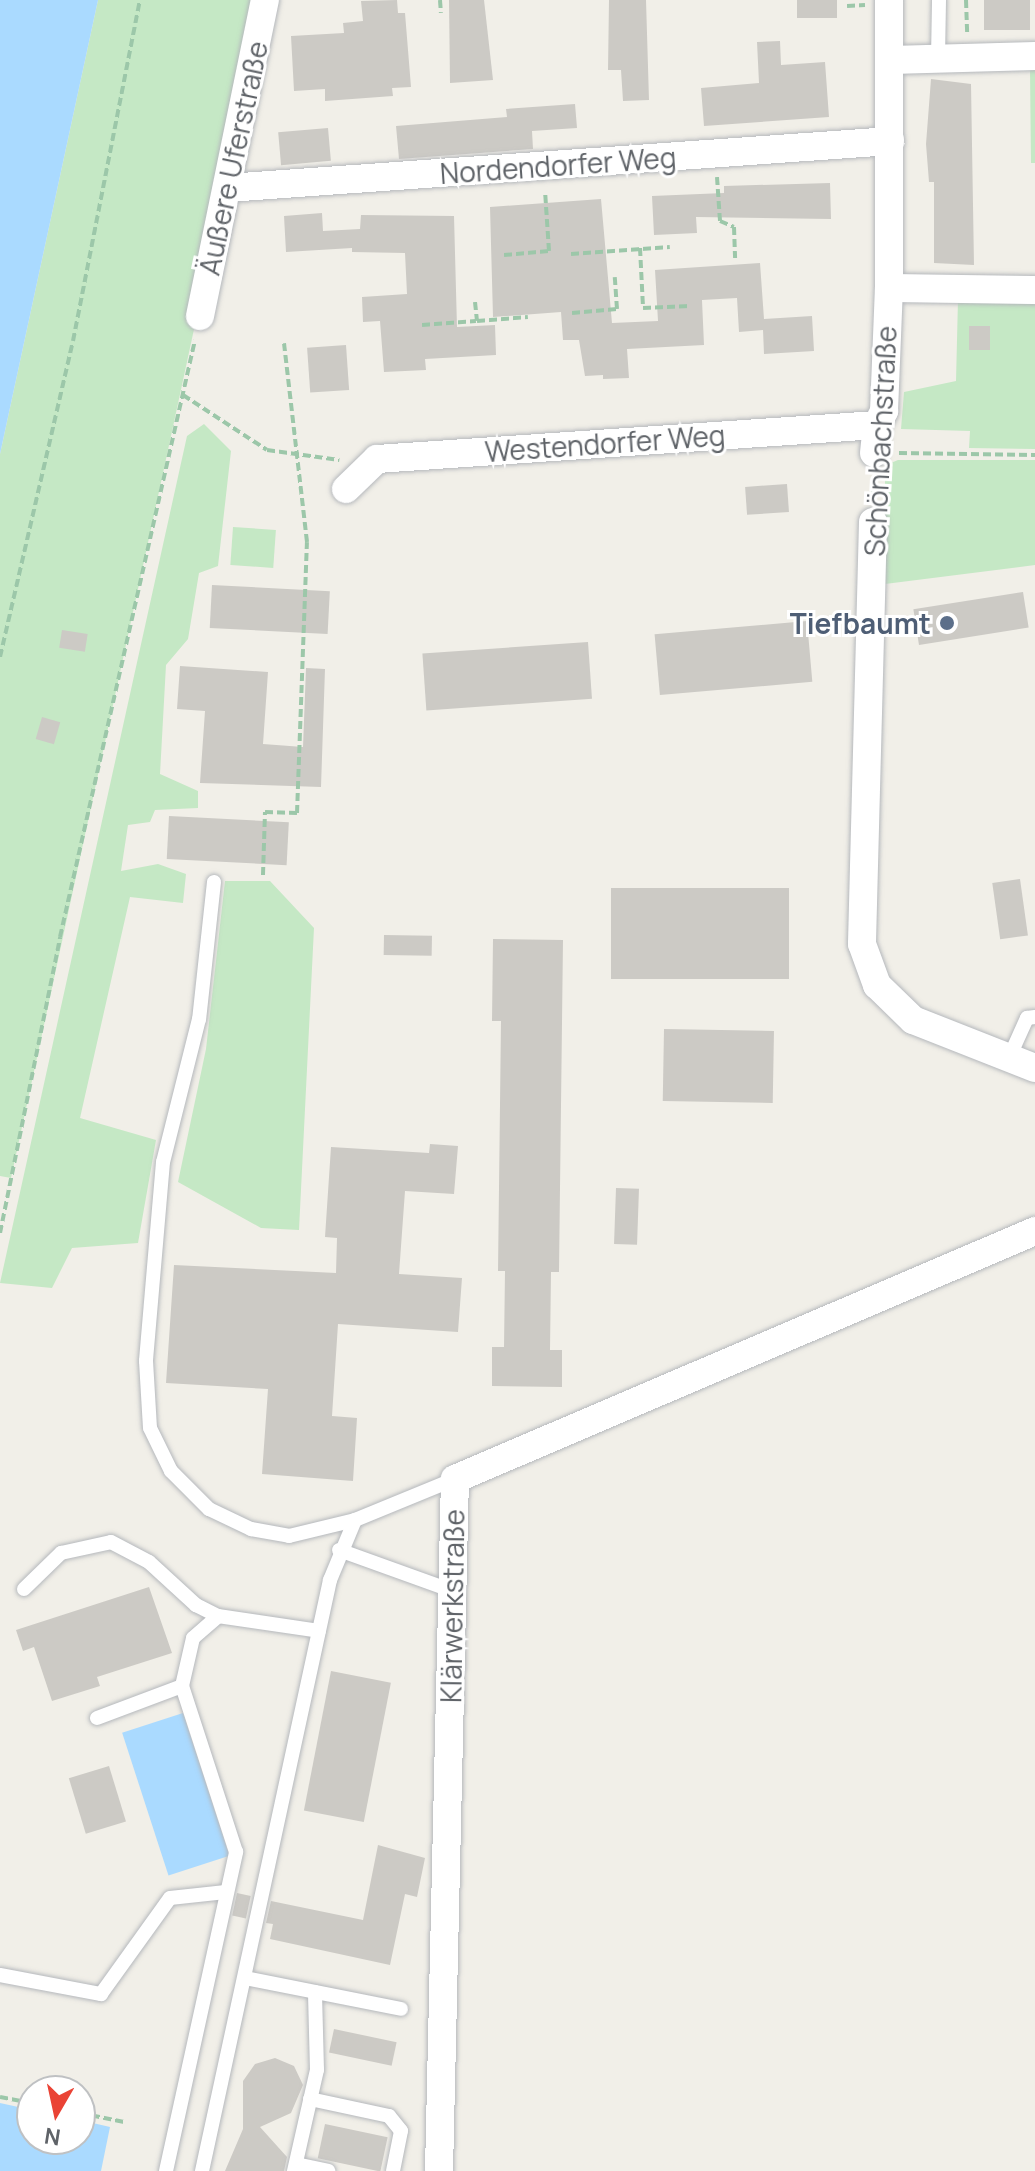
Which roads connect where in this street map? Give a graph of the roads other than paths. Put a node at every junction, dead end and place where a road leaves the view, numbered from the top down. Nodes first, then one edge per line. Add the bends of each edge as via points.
1 (265, 0) edge
2 (889, 0) edge
3 (939, 0) edge
4 (1035, 56) edge
5 (938, 58) junction
6 (891, 60) junction
7 (890, 141) junction
8 (227, 188) junction
9 (889, 288) junction
10 (1035, 290) edge
11 (200, 316) road end
12 (875, 439) joint
13 (346, 489) dead end
14 (873, 522) road end
15 (214, 882) dead end
16 (1035, 1017) edge
17 (1022, 1063) edge
18 (1035, 1231) edge
19 (455, 1479) junction
20 (355, 1520) junction
21 (339, 1550) junction
22 (24, 1589) dead end
23 (453, 1591) junction
24 (218, 1616) junction
25 (319, 1631) junction
26 (182, 1686) junction
27 (97, 1718) dead end
28 (226, 1892) junction
29 (0, 1975) edge
30 (245, 1978) junction
31 (315, 1992) junction
32 (401, 2009) dead end
33 (310, 2099) junction
34 (295, 2168) edge
35 (166, 2171) edge
36 (202, 2171) edge
37 (328, 2171) edge
38 (393, 2171) edge
39 (439, 2171) edge

1 - 8 street, Äußere Uferstraße
2 - 6 street, Schönbachstraße
3 - 5 lane
4 - 5 street
5 - 6 street
6 - 7 street, Schönbachstraße
7 - 8 street, Nordendorfer Weg
7 - 9 street, Schönbachstraße
8 - 11 street, Äußere Uferstraße
9 - 10 street
9 - 12 street, Schönbachstraße via 884,411
12 - 13 street, Westendorfer Weg via 377,459
14 - 17 street, Schönbachstraße via 862,944 877,985 913,1020
15 - 20 lane via 199,1019 163,1162 146,1361 150,1428 171,1471 209,1509 251,1529 289,1536
16 - 17 lane via 1027,1018
18 - 19 street, Klärwerkstraße
19 - 20 lane
19 - 23 street, Klärwerkstraße
20 - 21 lane
21 - 23 lane
21 - 25 lane
22 - 24 lane via 61,1553 111,1542 149,1562 196,1605
23 - 39 street, Klärwerkstraße
24 - 25 lane
24 - 26 lane via 193,1638
25 - 30 lane
26 - 27 lane
26 - 28 lane via 236,1852
28 - 29 lane via 170,1898 101,1994
28 - 35 lane
30 - 31 lane
30 - 36 lane
31 - 32 lane
31 - 33 lane via 317,2070
33 - 34 lane
33 - 38 lane via 389,2116 401,2131
34 - 37 lane

